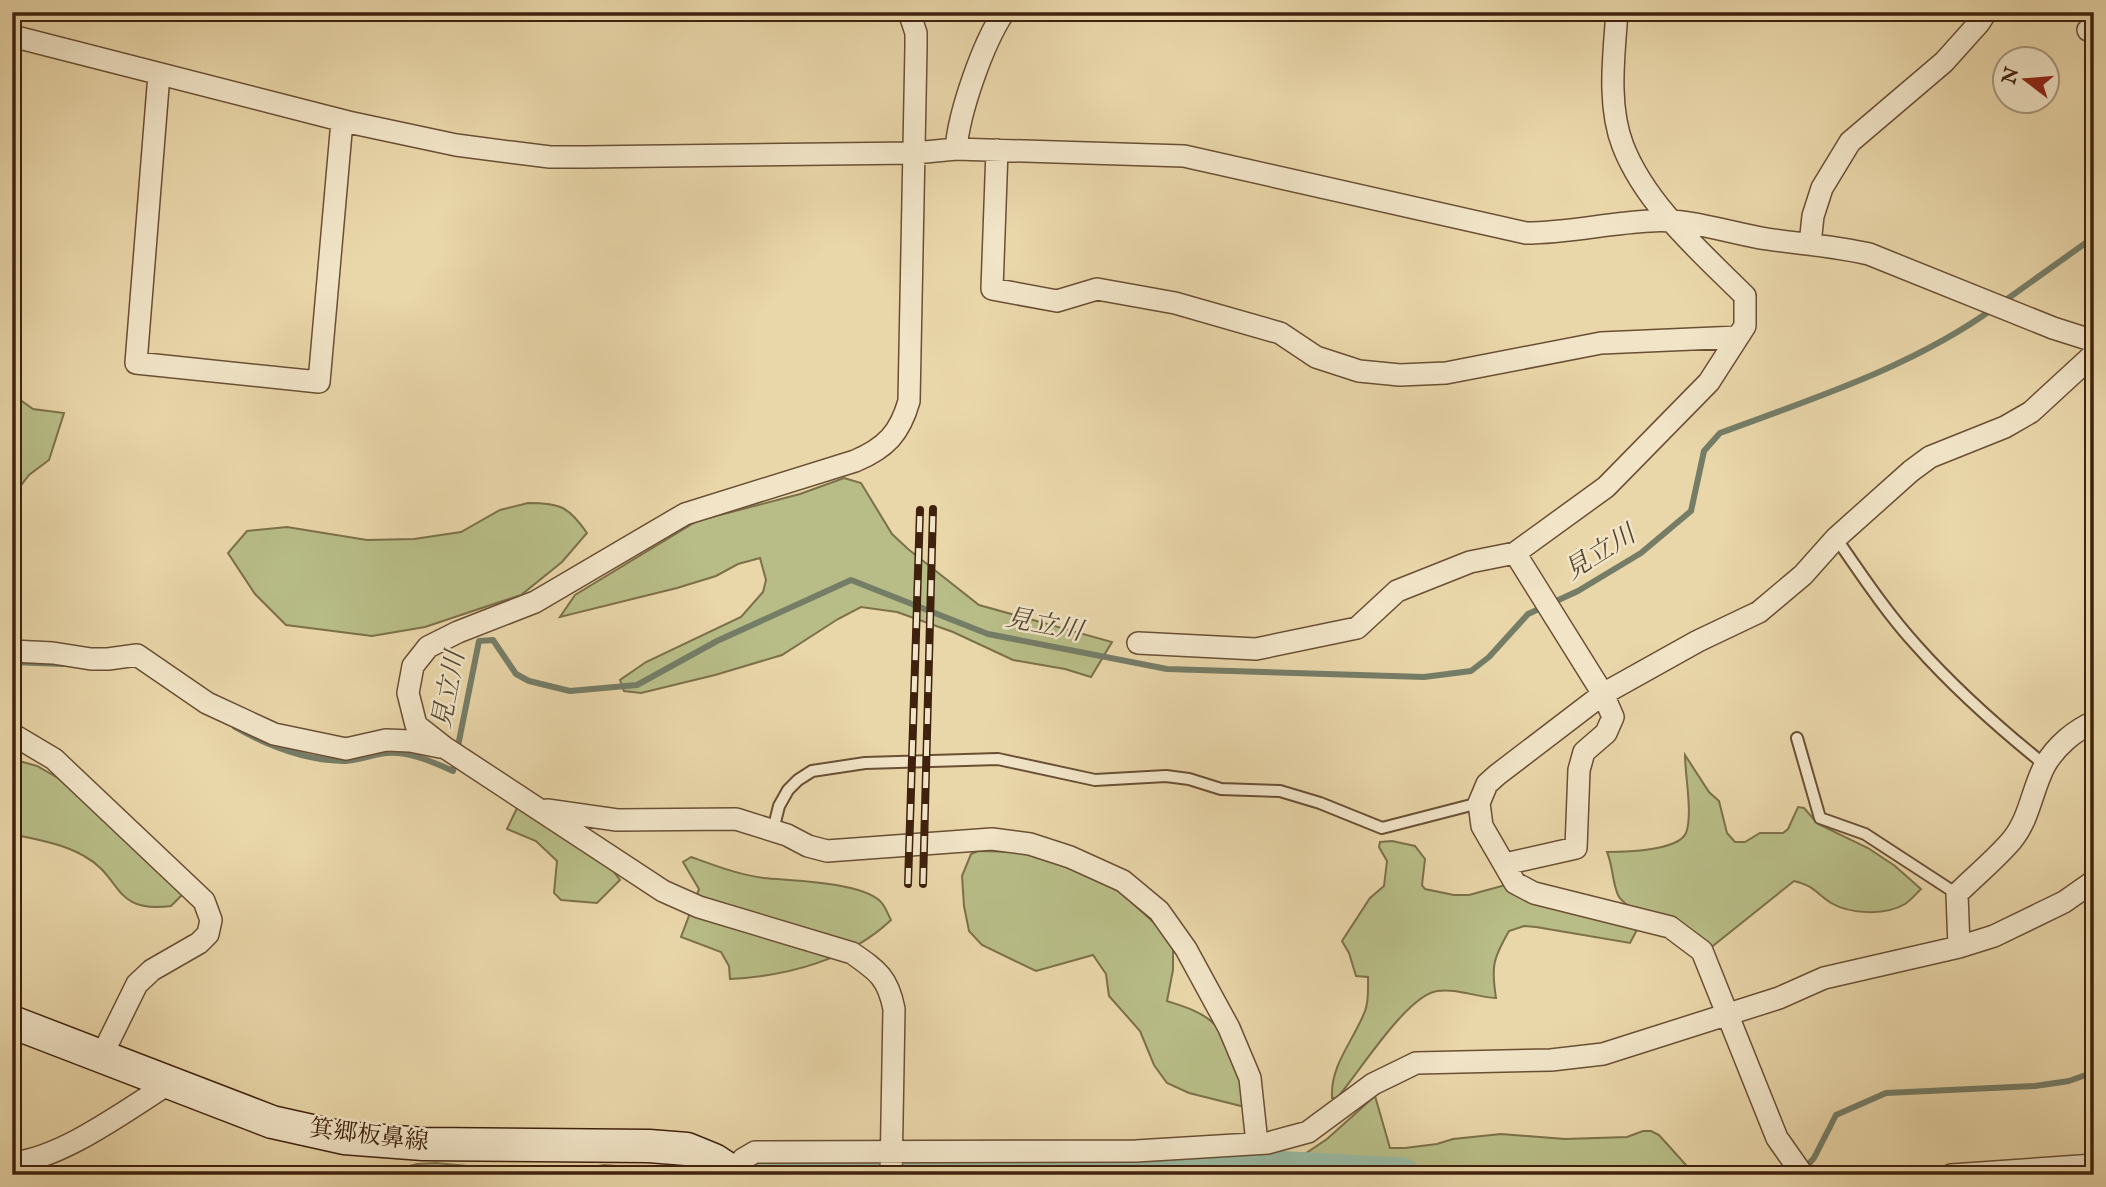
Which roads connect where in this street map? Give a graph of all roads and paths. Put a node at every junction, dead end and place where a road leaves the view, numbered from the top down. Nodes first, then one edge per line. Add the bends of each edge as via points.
1 (909, 12) edge
2 (1004, 12) edge
3 (1616, 12) edge
4 (1986, 12) edge
5 (12, 36) edge
6 (159, 74) junction
7 (342, 121) junction
8 (956, 149) junction
9 (997, 150) junction
10 (915, 153) junction
11 (1671, 221) junction
12 (1810, 244) junction
13 (1738, 337) junction
14 (2094, 341) edge
15 (2094, 354) edge
16 (1836, 538) junction
17 (1515, 553) junction
18 (1138, 643) dead end
19 (12, 651) edge
20 (1603, 694) junction
21 (2094, 722) edge
22 (12, 734) edge
23 (1797, 738) dead end
24 (444, 747) junction
25 (2045, 765) junction
26 (1479, 803) junction
27 (537, 808) junction
28 (773, 830) junction
29 (1505, 864) junction
30 (2094, 881) edge
31 (1957, 894) junction
32 (1959, 947) junction
33 (1726, 1016) junction
34 (12, 1022) edge
35 (101, 1057) junction
36 (170, 1083) junction
37 (1257, 1143) junction
38 (891, 1151) junction
39 (12, 1163) edge
40 (2094, 1165) edge
41 (736, 1174) edge
42 (891, 1175) edge
43 (1805, 1175) edge
44 (1951, 1175) edge

1 - 10 street via 916,40
2 - 8 street via 958,126
3 - 11 street via 1613,79 1622,145
4 - 12 street via 1944,62 1850,142 1822,188
5 - 6 street
6 - 7 street
6 - 7 street via 136,363 319,382
7 - 10 street via 456,145 550,156
8 - 9 street
8 - 10 street
9 - 11 street via 1184,156 1527,233
9 - 13 street via 992,289 1058,301 1097,289 1175,303 1280,333 1316,357 1359,371 1401,375 1446,373 1601,343
10 - 24 street via 909,401 891,437 876,452 855,461 684,514 536,602 428,647 413,666 408,693 416,725
11 - 12 street
11 - 13 street via 1745,296 1745,326
12 - 14 street via 1869,254
13 - 17 street via 1709,382 1606,487
15 - 16 street via 2031,412 1930,457
16 - 20 street via 1803,575 1759,611
16 - 25 lane via 1915,645 1988,719
17 - 18 street via 1470,562 1397,591 1357,628 1255,649
17 - 20 street
19 - 24 street via 100,659 137,655 207,703 274,734 299,740 346,749 386,740
20 - 26 street via 1497,775 1487,784
20 - 29 street via 1613,717 1606,733 1584,752 1581,761 1576,848
21 - 25 street via 2061,744
22 - 35 street via 54,759 204,901 211,920 208,934 199,943 137,984
23 - 31 lane via 1820,818 1865,834
24 - 27 street
25 - 31 street via 2012,840
26 - 28 lane via 1382,828 1280,790 1221,789 1166,776 1095,780 998,759 878,762 812,771 798,780 779,806
26 - 29 street via 1482,826
27 - 28 street via 617,820 736,819
27 - 38 street via 663,891 699,907 852,953 872,967 890,987 894,1009
28 - 37 street via 827,851 992,839 1030,844 1124,881 1166,920 1229,1028 1250,1078
29 - 33 street via 1515,883 1534,893 1670,928 1702,951
30 - 32 street via 2031,920
31 - 32 street
32 - 33 street via 1824,978
33 - 37 street via 1603,1054 1416,1063 1373,1084 1308,1132
33 - 43 street via 1777,1138
34 - 35 main road, 箕郷板鼻線
35 - 36 main road, 箕郷板鼻線
36 - 39 street via 64,1148
36 - 41 main road, 箕郷板鼻線 via 272,1122 344,1138 687,1149
37 - 38 street via 1136,1151
38 - 41 street via 755,1152 743,1159
38 - 42 street
40 - 44 street

